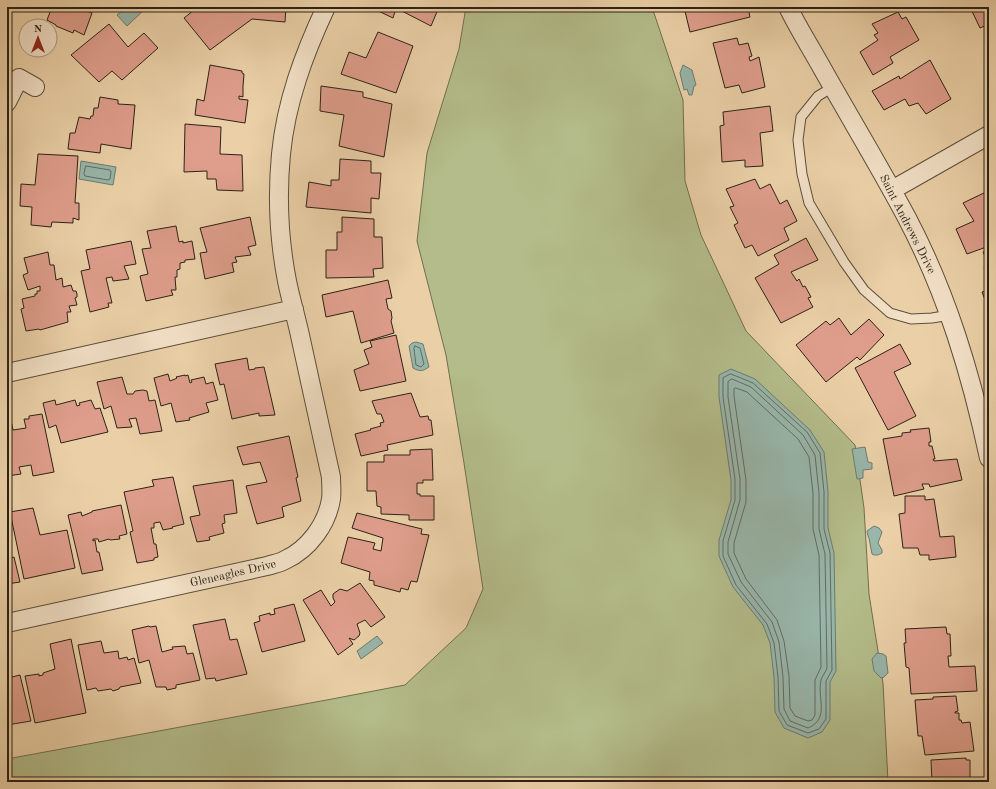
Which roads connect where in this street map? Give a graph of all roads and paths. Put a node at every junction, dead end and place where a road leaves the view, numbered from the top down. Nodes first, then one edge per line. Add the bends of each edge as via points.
1 (326, 7) edge
2 (788, 7) edge
3 (35, 87) dead end
4 (833, 87) junction
5 (7, 102) edge
6 (989, 135) edge
7 (892, 190) junction
8 (294, 309) junction
9 (950, 315) junction
10 (7, 372) edge
11 (989, 458) edge
12 (7, 623) edge

1 - 8 street, Gleneagles Drive via 309,42 294,86 281,154 280,234
2 - 4 street, Saint Andrews Drive
3 - 5 street via 19,78
4 - 7 street, Saint Andrews Drive
4 - 9 lane via 818,96 801,117 798,140 809,203 864,290 890,313 911,319
6 - 7 street
7 - 9 street, Saint Andrews Drive via 931,268
8 - 10 street
8 - 12 street, Gleneagles Drive via 331,477 331,499 326,517 316,535 286,560 267,566
9 - 11 street, Saint Andrews Drive via 967,366

